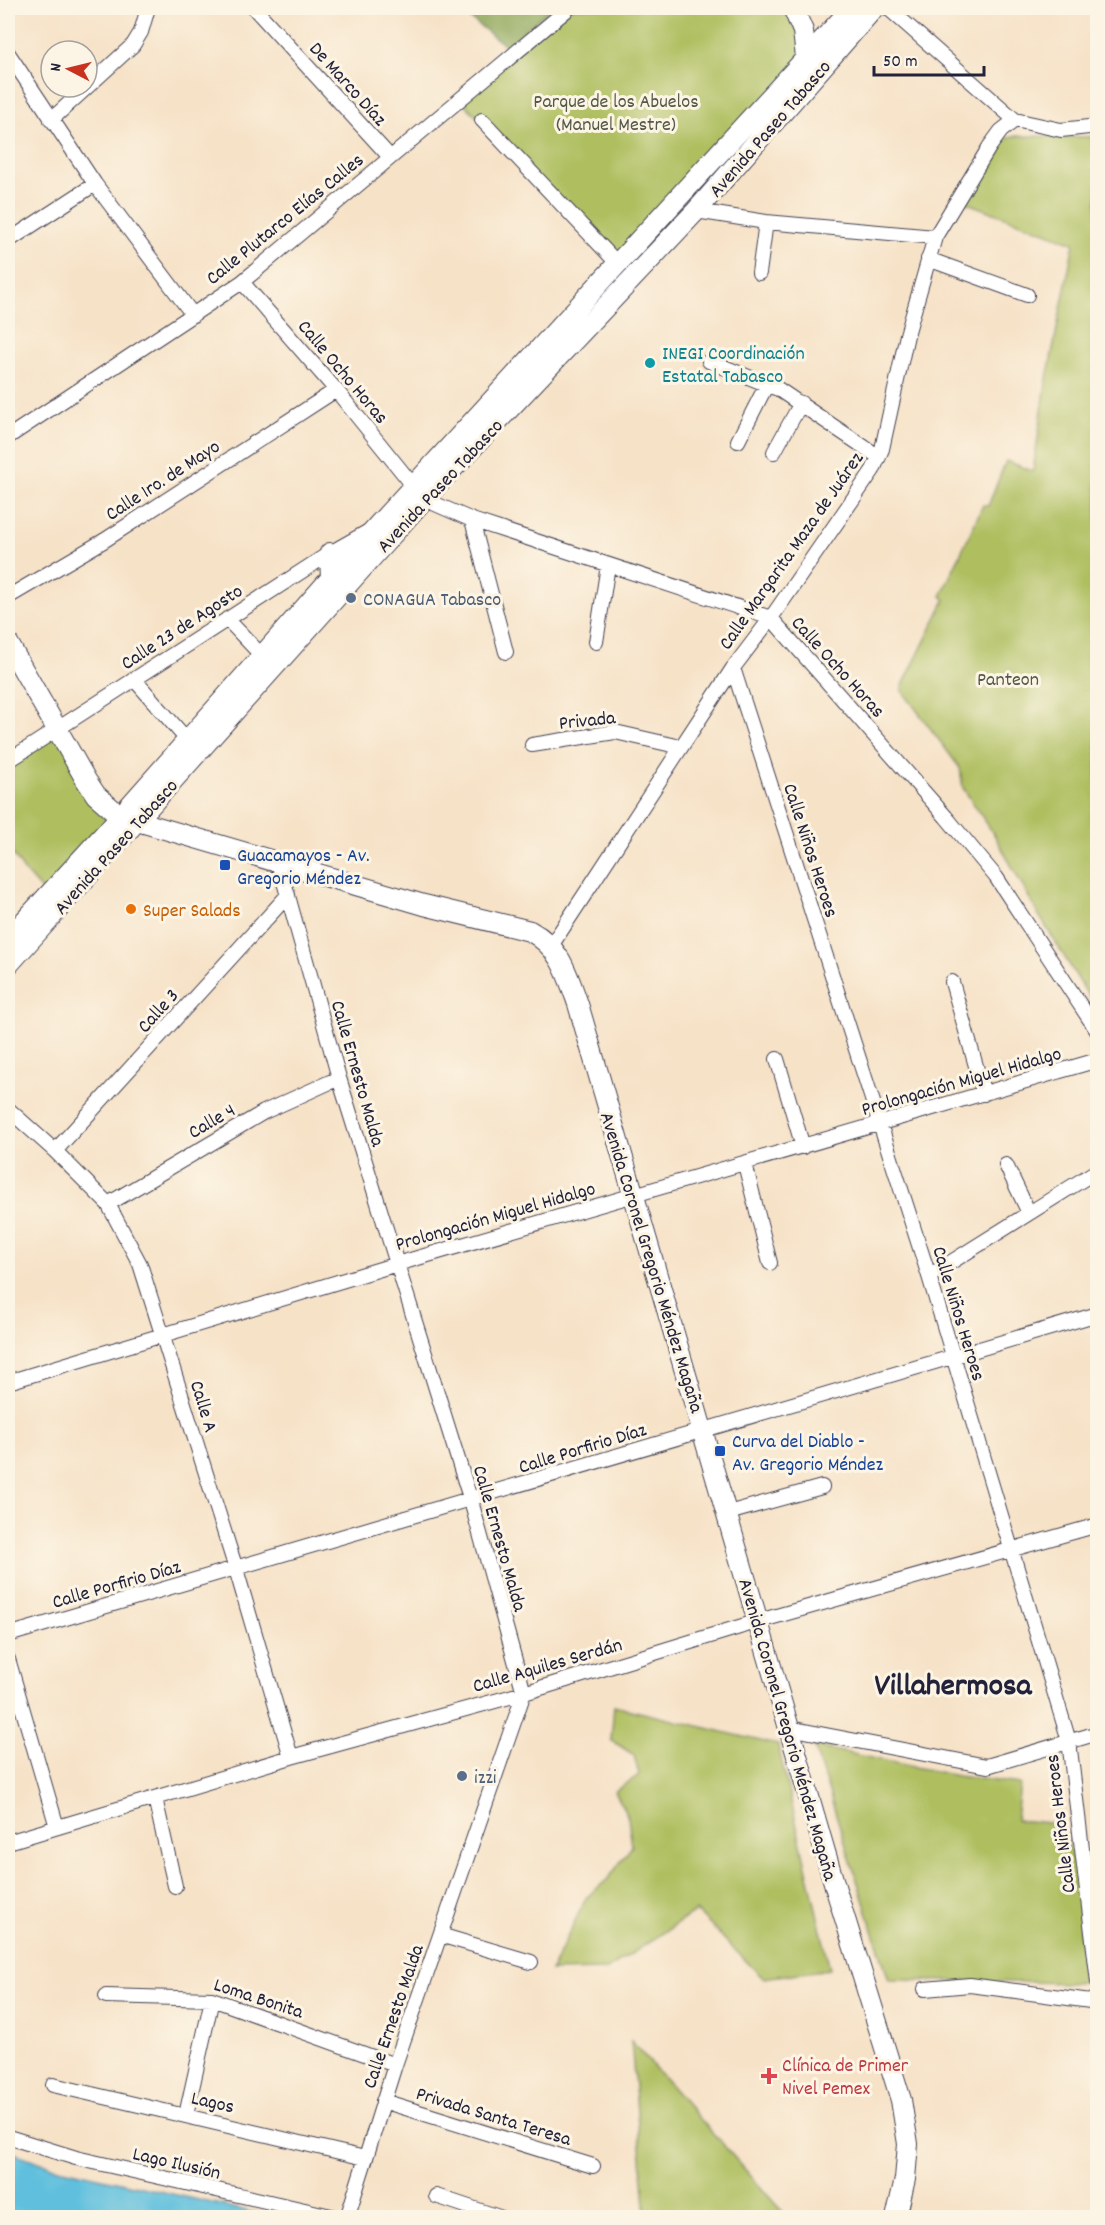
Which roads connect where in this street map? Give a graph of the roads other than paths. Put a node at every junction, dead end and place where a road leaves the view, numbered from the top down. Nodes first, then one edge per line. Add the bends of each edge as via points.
1 (148, 8) edge
2 (569, 8) edge
3 (793, 8) edge
4 (852, 8) edge
5 (874, 8) edge
6 (888, 8) edge
7 (255, 9) edge
8 (8, 53) edge
9 (806, 58) junction
10 (51, 120) junction
11 (482, 120) dead end
12 (1015, 120) junction
13 (1098, 126) edge
14 (390, 157) junction
15 (95, 184) junction
16 (696, 211) junction
17 (766, 222) junction
18 (934, 237) junction
19 (8, 241) edge
20 (928, 259) junction
21 (617, 263) junction
22 (759, 273) dead end
23 (242, 282) junction
24 (1028, 295) dead end
25 (193, 315) junction
26 (709, 362) dead end
27 (767, 384) junction
28 (336, 390) junction
29 (801, 403) junction
30 (8, 437) edge
31 (738, 441) dead end
32 (774, 452) dead end
33 (879, 457) junction
34 (419, 493) junction
35 (472, 520) junction
36 (377, 526) junction
37 (330, 553) junction
38 (608, 565) junction
39 (331, 580) junction
40 (8, 597) edge
41 (771, 618) junction
42 (227, 619) junction
43 (596, 642) dead end
44 (8, 643) edge
45 (506, 652) dead end
46 (263, 657) junction
47 (733, 668) junction
48 (134, 679) junction
49 (58, 729) junction
50 (188, 741) junction
51 (532, 745) dead end
52 (681, 747) junction
53 (8, 761) edge
54 (129, 819) junction
55 (279, 864) junction
56 (288, 895) junction
57 (8, 939) edge
58 (551, 946) junction
59 (8, 965) edge
60 (952, 982) dead end
61 (1098, 1032) edge
62 (777, 1059) dead end
63 (1098, 1060) edge
64 (339, 1078) junction
65 (984, 1094) junction
66 (8, 1109) edge
67 (880, 1125) junction
68 (803, 1147) junction
69 (55, 1151) junction
70 (745, 1164) junction
71 (1006, 1165) dead end
72 (1098, 1170) edge
73 (632, 1196) junction
74 (108, 1204) junction
75 (1029, 1213) junction
76 (770, 1263) dead end
77 (397, 1264) junction
78 (929, 1276) junction
79 (1098, 1314) edge
80 (162, 1334) junction
81 (953, 1357) junction
82 (8, 1382) edge
83 (704, 1431) junction
84 (822, 1487) dead end
85 (471, 1501) junction
86 (728, 1513) junction
87 (1097, 1527) edge
88 (1012, 1549) junction
89 (236, 1569) junction
90 (759, 1621) junction
91 (8, 1635) edge
92 (8, 1659) edge
93 (524, 1693) junction
94 (789, 1728) junction
95 (1098, 1733) edge
96 (1069, 1741) junction
97 (291, 1757) junction
98 (155, 1798) junction
99 (57, 1827) junction
100 (8, 1842) edge
101 (175, 1886) dead end
102 (440, 1935) junction
103 (531, 1962) dead end
104 (1098, 1982) edge
105 (925, 1989) dead end
106 (106, 1996) dead end
107 (212, 1999) junction
108 (1098, 2002) edge
109 (395, 2065) junction
110 (53, 2085) dead end
111 (383, 2101) junction
112 (186, 2115) junction
113 (8, 2137) edge
114 (365, 2158) junction
115 (593, 2166) dead end
116 (436, 2196) dead end
117 (340, 2217) edge
118 (347, 2217) edge
119 (502, 2217) edge
120 (896, 2217) edge

1 - 10 street via 141,32 132,45
2 - 14 street, Calle Plutarco Elías Calles
3 - 9 main road via 803,31
4 - 9 main road, Avenida Paseo Tabasco
5 - 16 main road, Avenida Paseo Tabasco
6 - 12 street
7 - 14 street, De Marco Díaz
8 - 10 street
9 - 21 main road, Avenida Paseo Tabasco
10 - 15 street
11 - 21 street
12 - 13 street via 1053,129
12 - 18 street, Calle Margarita Maza de Juárez via 990,146
14 - 23 street, Calle Plutarco Elías Calles
15 - 19 street
15 - 25 street
16 - 17 street
16 - 34 main road, Avenida Paseo Tabasco
17 - 18 street
17 - 22 street
18 - 20 street, Calle Margarita Maza de Juárez
20 - 24 street
20 - 33 street, Calle Margarita Maza de Juárez
21 - 34 main road, Avenida Paseo Tabasco
23 - 25 street, Calle Plutarco Elías Calles
23 - 28 street, Calle Ocho Horas
25 - 30 street, Calle Plutarco Elías Calles
26 - 27 street
27 - 29 street
27 - 31 street
28 - 34 street, Calle Ocho Horas
28 - 40 street, Calle 1ro. de Mayo via 105,540
29 - 32 street
29 - 33 street
33 - 41 street, Calle Margarita Maza de Juárez
34 - 35 street, Calle Ocho Horas
34 - 36 main road, Avenida Paseo Tabasco
34 - 54 main road, Avenida Paseo Tabasco
35 - 38 street, Calle Ocho Horas
35 - 45 street
36 - 37 street, Calle 23 de Agosto
36 - 39 main road, Avenida Paseo Tabasco
37 - 39 main road
37 - 42 street, Calle 23 de Agosto
38 - 41 street, Calle Ocho Horas
38 - 43 street
39 - 46 main road, Avenida Paseo Tabasco
41 - 47 street, Calle Margarita Maza de Juárez
41 - 61 street, Calle Ocho Horas via 996,877
42 - 46 street
42 - 48 street, Calle 23 de Agosto
44 - 49 main road, Avenida Coronel Gregorio Méndez Magaña
46 - 50 main road, Avenida Paseo Tabasco
47 - 52 street, Calle Margarita Maza de Juárez
47 - 67 street, Calle Niños Heroes
48 - 49 street, Calle 23 de Agosto
48 - 50 street
49 - 53 street, Calle 23 de Agosto
49 - 54 main road, Avenida Coronel Gregorio Méndez Magaña via 96,795
50 - 54 main road, Avenida Paseo Tabasco
51 - 52 street, Privada via 615,732
52 - 58 street, Calle Margarita Maza de Juárez
54 - 55 main road, Avenida Coronel Gregorio Méndez Magaña
54 - 57 main road, Avenida Paseo Tabasco
54 - 59 main road, Avenida Paseo Tabasco
55 - 56 street, Calle Ernesto Malda
55 - 58 main road, Avenida Coronel Gregorio Méndez Magaña via 530,931
56 - 64 street, Calle Ernesto Malda
56 - 69 street, Calle 3
58 - 73 main road, Avenida Coronel Gregorio Méndez Magaña via 566,968 578,1004
60 - 65 street
62 - 68 street
63 - 65 street, Prolongación Miguel Hidalgo
64 - 74 street, Calle 4 via 264,1112
64 - 77 street, Calle Ernesto Malda
65 - 67 street, Prolongación Miguel Hidalgo
66 - 69 street, Calle A
67 - 68 street, Prolongación Miguel Hidalgo
67 - 78 street, Calle Niños Heroes
68 - 70 street, Prolongación Miguel Hidalgo
69 - 74 street, Calle A
70 - 73 street, Prolongación Miguel Hidalgo
70 - 76 street
71 - 75 street
72 - 75 street
73 - 77 street, Prolongación Miguel Hidalgo
73 - 83 main road, Avenida Coronel Gregorio Méndez Magaña
74 - 80 street, Calle A via 140,1264
75 - 78 street
77 - 80 street, Prolongación Miguel Hidalgo
77 - 85 street, Calle Ernesto Malda
78 - 81 street, Calle Niños Heroes
79 - 81 street, Calle Porfirio Díaz
80 - 82 street, Prolongación Miguel Hidalgo
80 - 89 street, Calle A
81 - 83 street, Calle Porfirio Díaz
81 - 88 street, Calle Niños Heroes
83 - 85 street, Calle Porfirio Díaz
83 - 86 main road, Avenida Coronel Gregorio Méndez Magaña
84 - 86 street
85 - 89 street, Calle Porfirio Díaz
85 - 93 street, Calle Ernesto Malda
86 - 90 main road, Avenida Coronel Gregorio Méndez Magaña
87 - 88 street, Calle Aquiles Serdán
88 - 90 street, Calle Aquiles Serdán
88 - 96 street, Calle Niños Heroes
89 - 91 street, Calle Porfirio Díaz
89 - 97 street, Calle A
90 - 93 street, Calle Aquiles Serdán
90 - 94 main road, Avenida Coronel Gregorio Méndez Magaña
92 - 99 street
93 - 97 street, Calle Aquiles Serdán
93 - 102 street, Calle Ernesto Malda
94 - 96 street via 987,1766
94 - 120 main road, Avenida Coronel Gregorio Méndez Magaña via 906,2124 907,2164
95 - 96 street
96 - 104 street, Calle Niños Heroes
97 - 98 street, Calle Aquiles Serdán
98 - 99 street, Calle Aquiles Serdán
98 - 101 street
99 - 100 street, Calle Aquiles Serdán
102 - 103 street
102 - 109 street, Calle Ernesto Malda
105 - 108 street via 970,1985
106 - 107 street, Loma Bonita
107 - 109 street, Loma Bonita
107 - 112 street
109 - 111 street, Calle Ernesto Malda
110 - 112 street, Lagos
111 - 114 street, Calle Ernesto Malda
111 - 115 street, Privada Santa Teresa
112 - 114 street, Lagos
113 - 117 street, Lago Ilusión via 76,2158
114 - 118 street, Calle Ernesto Malda
116 - 119 street

